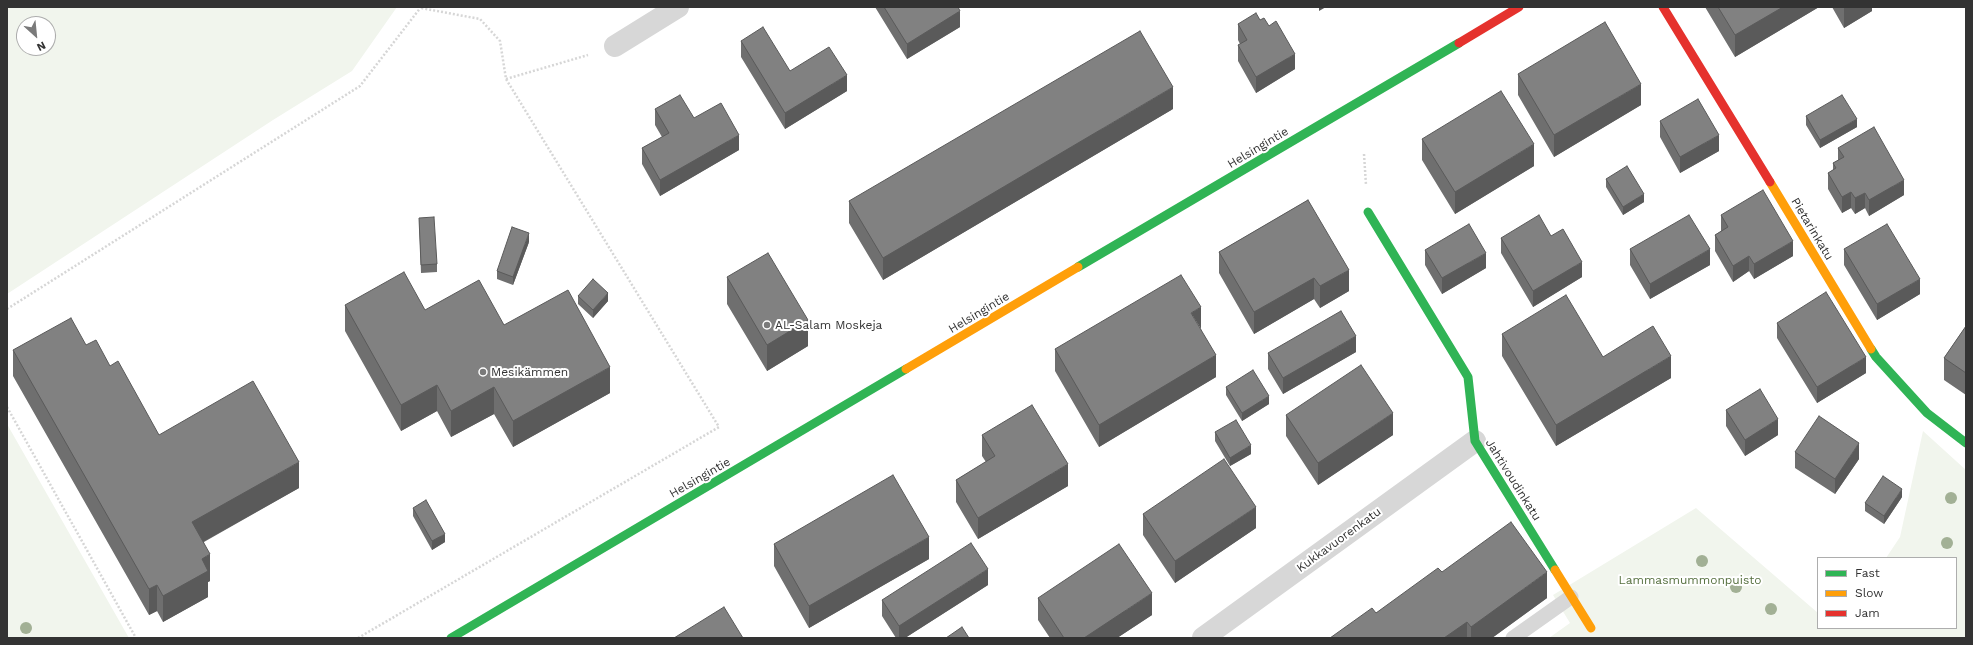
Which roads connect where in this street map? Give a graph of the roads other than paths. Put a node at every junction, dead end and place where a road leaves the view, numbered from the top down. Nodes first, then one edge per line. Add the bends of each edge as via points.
1 (678, 7) edge
2 (1519, 7) edge
3 (1663, 7) edge
4 (615, 46) road end
5 (1368, 212) dead end
6 (1475, 441) junction
7 (1966, 443) edge
8 (1571, 597) junction
9 (1591, 628) dead end
10 (452, 638) edge
11 (1203, 638) edge
12 (1513, 638) edge

1 - 4 street
2 - 10 main road, Helsingintie
3 - 7 main road, Pietarinkatu via 1876,356 1927,413
5 - 6 main road, Jahtivoudinkatu via 1468,377
6 - 8 main road, Jahtivoudinkatu
6 - 11 street, Kukkavuorenkatu
8 - 9 main road, Jahtivoudinkatu
8 - 12 lane

